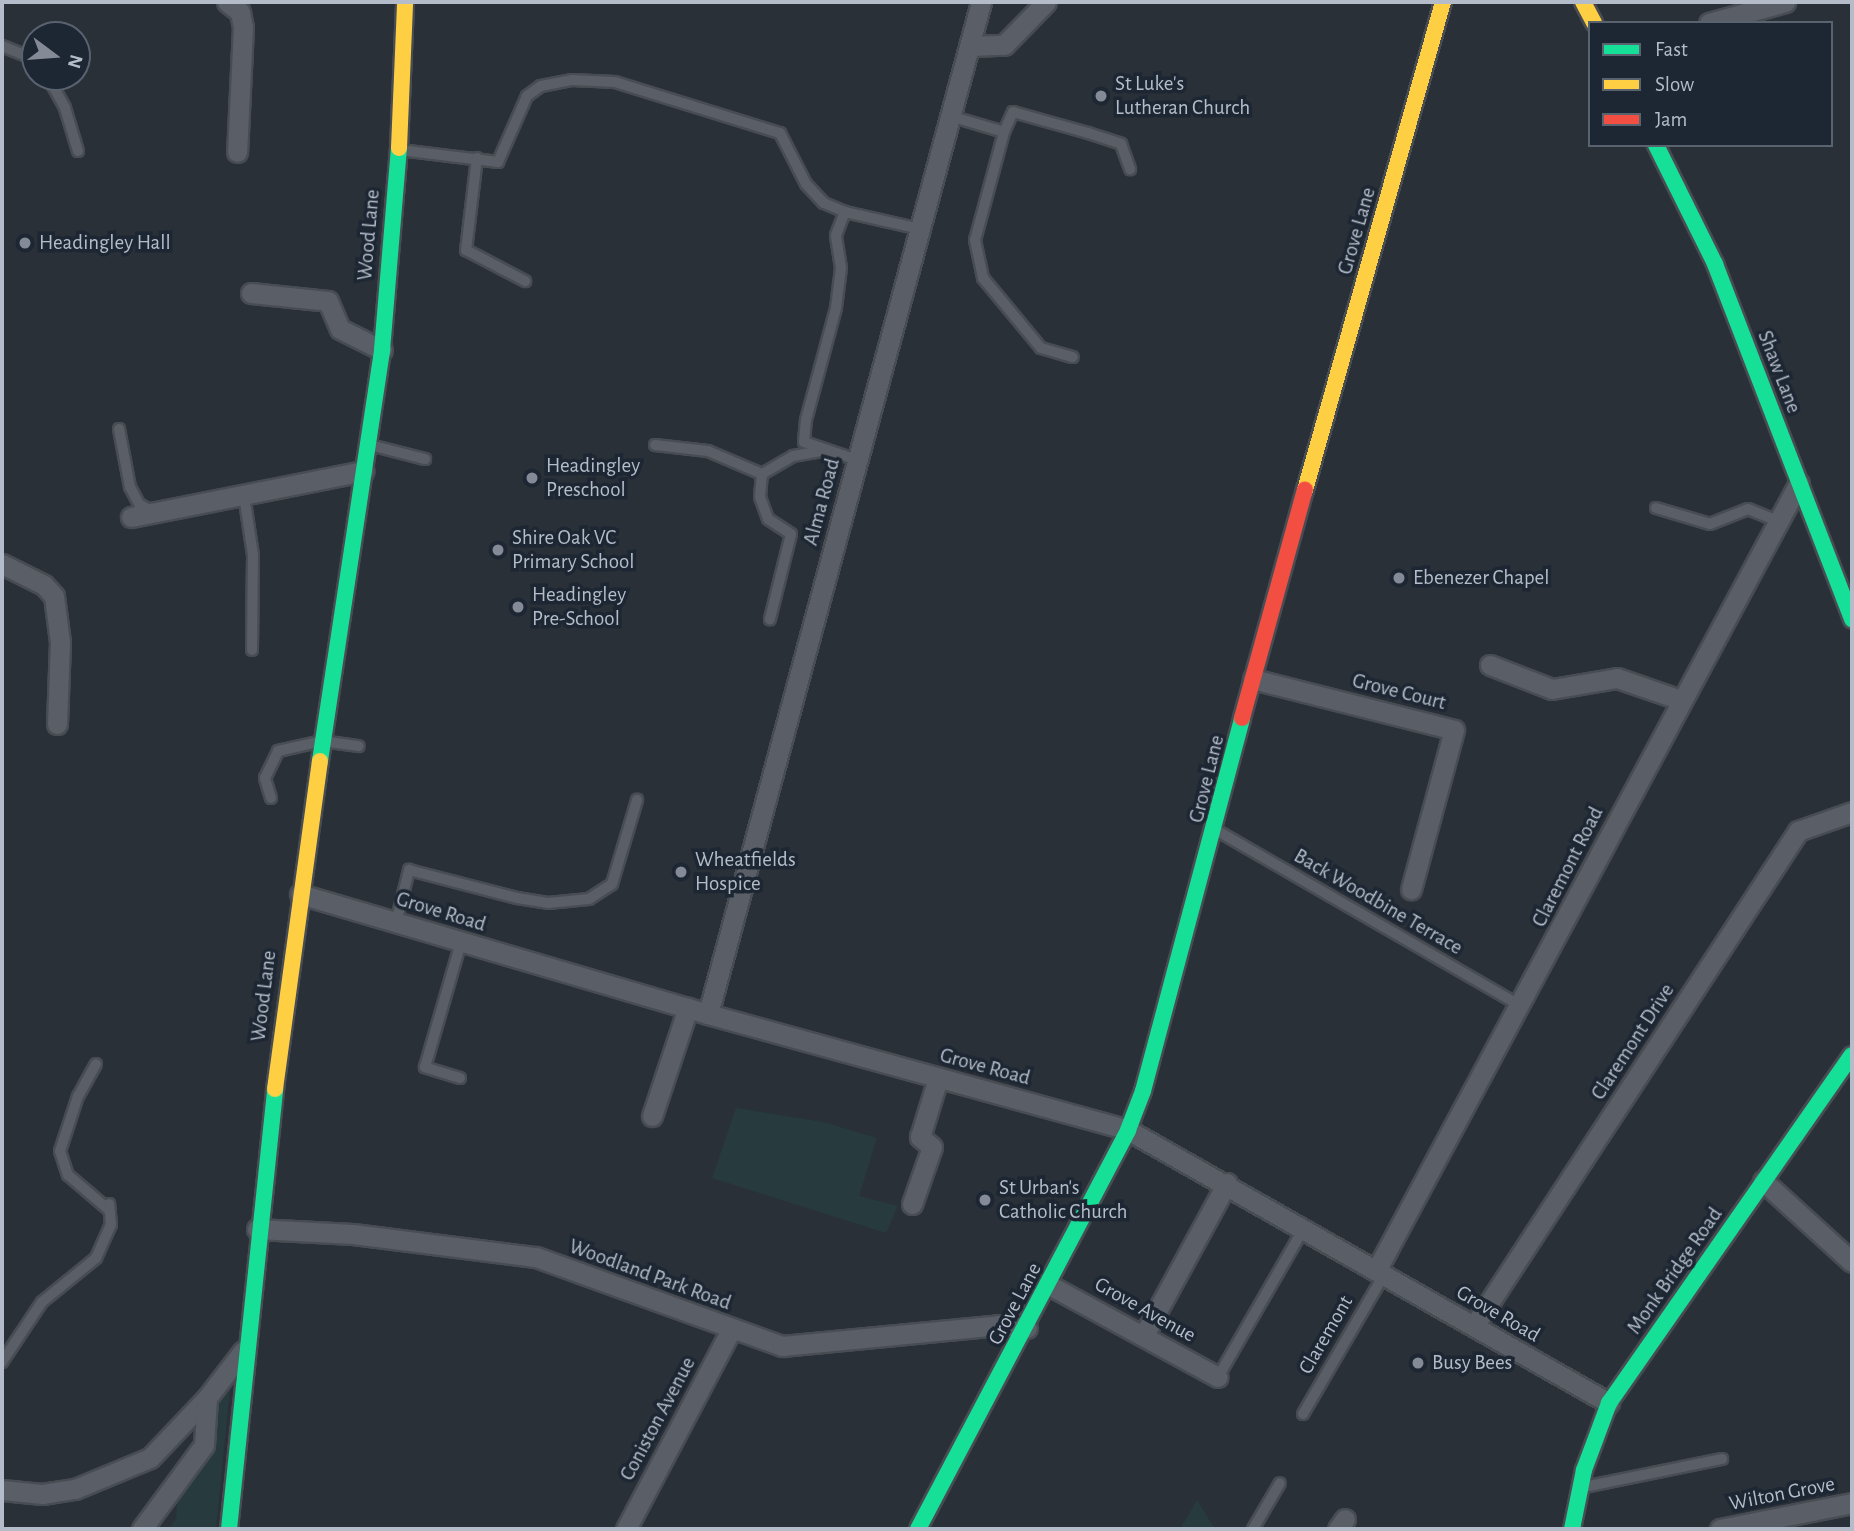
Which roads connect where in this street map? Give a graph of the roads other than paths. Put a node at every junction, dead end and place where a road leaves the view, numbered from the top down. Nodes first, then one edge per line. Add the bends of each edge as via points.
1 (227, 2) edge
2 (405, 2) edge
3 (981, 2) edge
4 (1046, 2) edge
5 (1443, 2) edge
6 (1583, 2) edge
7 (1785, 2) edge
8 (1593, 21) edge
9 (1716, 21) edge
10 (2, 46) edge
11 (969, 46) junction
12 (21, 53) edge
13 (56, 91) edge
14 (950, 116) junction
15 (1004, 132) junction
16 (1657, 147) edge
17 (399, 150) junction
18 (78, 151) dead end
19 (237, 152) dead end
20 (477, 158) junction
21 (1130, 169) dead end
22 (845, 212) junction
23 (920, 229) junction
24 (525, 281) dead end
25 (251, 293) dead end
26 (382, 350) junction
27 (1073, 357) dead end
28 (118, 429) dead end
29 (366, 444) junction
30 (655, 445) dead end
31 (820, 451) junction
32 (425, 459) dead end
33 (857, 460) junction
34 (363, 471) junction
35 (762, 474) junction
36 (1799, 483) junction
37 (244, 495) junction
38 (1656, 508) dead end
39 (154, 513) junction
40 (131, 517) dead end
41 (1777, 522) junction
42 (2, 564) edge
43 (1852, 618) edge
44 (770, 619) dead end
45 (251, 650) dead end
46 (1490, 665) dead end
47 (1253, 679) junction
48 (1681, 700) junction
49 (57, 724) dead end
50 (322, 741) junction
51 (359, 747) dead end
52 (271, 797) dead end
53 (637, 800) dead end
54 (1852, 812) edge
55 (1216, 831) junction
56 (1411, 889) dead end
57 (300, 894) junction
58 (396, 923) junction
59 (461, 942) junction
60 (1521, 1006) junction
61 (688, 1008) junction
62 (708, 1014) junction
63 (1852, 1055) edge
64 (96, 1064) dead end
65 (460, 1078) dead end
66 (938, 1078) junction
67 (1846, 1080) edge
68 (652, 1116) dead end
69 (1128, 1130) junction
70 (1763, 1181) junction
71 (1227, 1184) junction
72 (912, 1204) dead end
73 (257, 1228) junction
74 (1304, 1228) junction
75 (1852, 1262) edge
76 (1380, 1273) junction
77 (1049, 1285) junction
78 (1474, 1326) junction
79 (1027, 1328) junction
80 (732, 1330) junction
81 (1144, 1335) junction
82 (243, 1351) junction
83 (2, 1362) edge
84 (1218, 1377) joint
85 (207, 1398) junction
86 (1609, 1403) junction
87 (1303, 1414) dead end
88 (1722, 1459) dead end
89 (1280, 1483) dead end
90 (1580, 1488) junction
91 (2, 1490) edge
92 (1852, 1503) edge
93 (142, 1529) edge
94 (229, 1529) edge
95 (626, 1529) edge
96 (918, 1529) edge
97 (1253, 1529) edge
98 (1572, 1529) edge
99 (1720, 1529) edge

1 - 19 street via 240,12 243,27
2 - 17 main road, Wood Lane
3 - 11 street, Alma Road
4 - 11 street via 1004,45
5 - 47 main road, Grove Lane
6 - 8 main road
7 - 9 street
10 - 12 lane
11 - 14 street, Alma Road
13 - 18 lane
14 - 15 lane
14 - 23 street, Alma Road
15 - 21 lane via 1013,112 1088,133 1121,144
15 - 27 lane via 975,240 984,278 1041,348
16 - 36 main road, Shaw Lane via 1715,264
17 - 20 lane
17 - 26 main road, Wood Lane
20 - 22 lane via 498,162 519,108 541,86 572,80 615,82 780,133 806,184 824,203
20 - 24 lane via 466,250
22 - 23 lane
22 - 31 lane via 836,235 841,268 836,308 806,420 804,442
23 - 33 street, Alma Road
25 - 26 street via 328,301 340,329
26 - 29 main road, Wood Lane
28 - 39 lane via 130,487 139,504
29 - 32 lane
29 - 34 main road, Wood Lane
30 - 35 lane via 708,451
31 - 33 lane
31 - 35 lane via 793,456
33 - 62 street, Alma Road
34 - 37 street
34 - 50 main road, Wood Lane
35 - 44 lane via 760,497 768,519 791,534
36 - 41 street, Claremont Road
36 - 43 main road, Shaw Lane
37 - 39 street
37 - 45 lane via 253,555
38 - 41 lane via 1710,524 1748,509
39 - 40 street
41 - 48 street, Claremont Road
42 - 49 street via 44,585 54,596 60,642
46 - 48 street via 1552,689 1617,678
47 - 55 main road, Grove Lane
47 - 56 street, Grove Court via 1454,730
48 - 60 street, Claremont Road
50 - 51 lane
50 - 52 lane via 278,751 271,757 265,778
50 - 57 main road, Wood Lane
53 - 58 lane via 612,884 589,899 548,903 409,870
54 - 78 street, Claremont Drive via 1798,831
55 - 60 lane, Back Woodbine Terrace
55 - 69 main road, Grove Lane
57 - 58 street, Grove Road
57 - 73 main road, Wood Lane
58 - 59 street, Grove Road
59 - 61 street, Grove Road
59 - 65 lane via 425,1067
60 - 76 street, Claremont Road
61 - 62 street, Grove Road
61 - 68 street
62 - 66 street, Grove Road
63 - 67 main road, Monk Bridge Road
64 - 83 lane via 74,1107 60,1151 68,1175 109,1207 111,1225 96,1258 42,1302
66 - 69 street, Grove Road
66 - 72 street via 920,1137 933,1147
67 - 70 main road, Monk Bridge Road
69 - 71 street, Grove Road
69 - 77 main road, Grove Lane
70 - 75 street
70 - 86 main road, Monk Bridge Road
71 - 74 street, Grove Road
71 - 81 street
73 - 80 street, Woodland Park Road via 353,1234 536,1257
73 - 82 main road, Wood Lane
74 - 76 street, Grove Road
74 - 84 lane
76 - 78 street, Grove Road
76 - 87 lane, Claremont
77 - 79 main road, Grove Lane
77 - 81 street, Grove Avenue
78 - 86 street, Grove Road
79 - 80 street, Woodland Park Road via 999,1325 782,1346
79 - 96 main road, Grove Lane
80 - 95 street, Coniston Avenue
81 - 84 street, Grove Avenue
82 - 85 street
82 - 94 main road, Wood Lane
85 - 91 street via 150,1458 114,1477 42,1494
85 - 93 street via 204,1445
86 - 90 main road, Monk Bridge Road
88 - 90 lane
89 - 97 lane
90 - 98 main road, Monk Bridge Road
92 - 99 street, Wilton Grove

